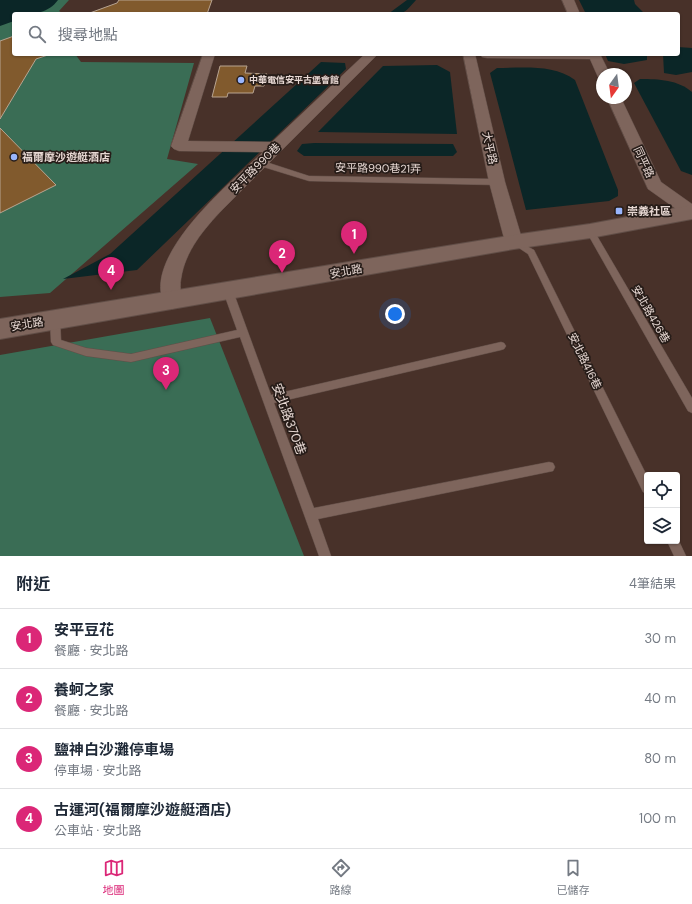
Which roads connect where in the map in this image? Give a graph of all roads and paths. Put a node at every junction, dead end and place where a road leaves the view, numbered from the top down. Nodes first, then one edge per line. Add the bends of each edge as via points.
1 (568, 0) edge
2 (573, 12) edge
3 (209, 56) edge
4 (370, 56) edge
5 (469, 56) edge
6 (595, 56) edge
7 (600, 68) edge
8 (617, 104) edge
9 (276, 147) junction
10 (260, 163) junction
11 (497, 182) junction
12 (692, 212) edge
13 (590, 231) junction
14 (514, 242) junction
15 (228, 291) junction
16 (172, 301) junction
17 (55, 320) junction
18 (0, 328) edge
19 (242, 333) junction
20 (501, 346) dead end
21 (268, 400) junction
22 (692, 408) edge
23 (549, 467) dead end
24 (644, 482) edge
25 (310, 515) junction
26 (674, 544) edge
27 (325, 556) edge
28 (680, 556) edge

1 - 2 street
3 - 9 street via 179,146
4 - 9 street, 安平路990巷
5 - 11 street, 大平路
6 - 7 street
8 - 12 street, 同平路 via 654,185
9 - 10 street, 安平路990巷
10 - 11 lane, 安平路990巷21弄 via 309,178
10 - 16 street, 安平路990巷 via 200,225 185,245 173,273 169,291
11 - 14 street, 大平路
12 - 13 street, 安北路
13 - 14 street, 安北路
13 - 22 lane, 安北路426巷
14 - 15 street, 安北路
14 - 24 lane, 安北路416巷 via 531,252
15 - 16 street, 安北路
15 - 19 lane, 安北路370巷
16 - 17 street, 安北路
17 - 18 street, 安北路
17 - 19 lane via 56,342 86,352 131,358
19 - 21 lane, 安北路370巷
20 - 21 lane
21 - 25 lane, 安北路370巷
23 - 25 lane
25 - 27 lane, 安北路370巷
26 - 28 lane

